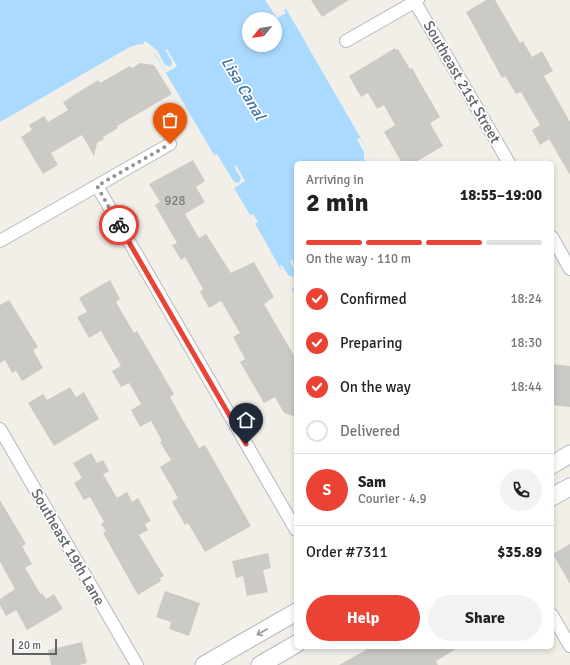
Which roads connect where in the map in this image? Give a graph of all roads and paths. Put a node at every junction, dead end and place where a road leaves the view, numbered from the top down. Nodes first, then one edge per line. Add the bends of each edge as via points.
1 (416, 1) edge
2 (346, 41) dead end
3 (170, 144) dead end
4 (508, 161) edge
5 (97, 186) junction
6 (0, 241) edge
7 (554, 241) edge
8 (570, 269) edge
9 (0, 429) edge
10 (570, 454) edge
11 (554, 464) edge
12 (570, 487) edge
13 (554, 496) edge
14 (294, 527) edge
15 (294, 613) edge
16 (554, 618) edge
17 (294, 645) edge
18 (570, 646) edge
19 (137, 665) edge
20 (204, 665) edge
21 (260, 665) edge

1 - 2 street
1 - 4 street, Southeast 21st Street
3 - 5 street
5 - 6 street
5 - 14 street
7 - 8 street
9 - 19 street, Southeast 19th Lane
10 - 11 main road
12 - 13 main road
15 -> 20 main road
16 - 18 street
17 - 21 main road

